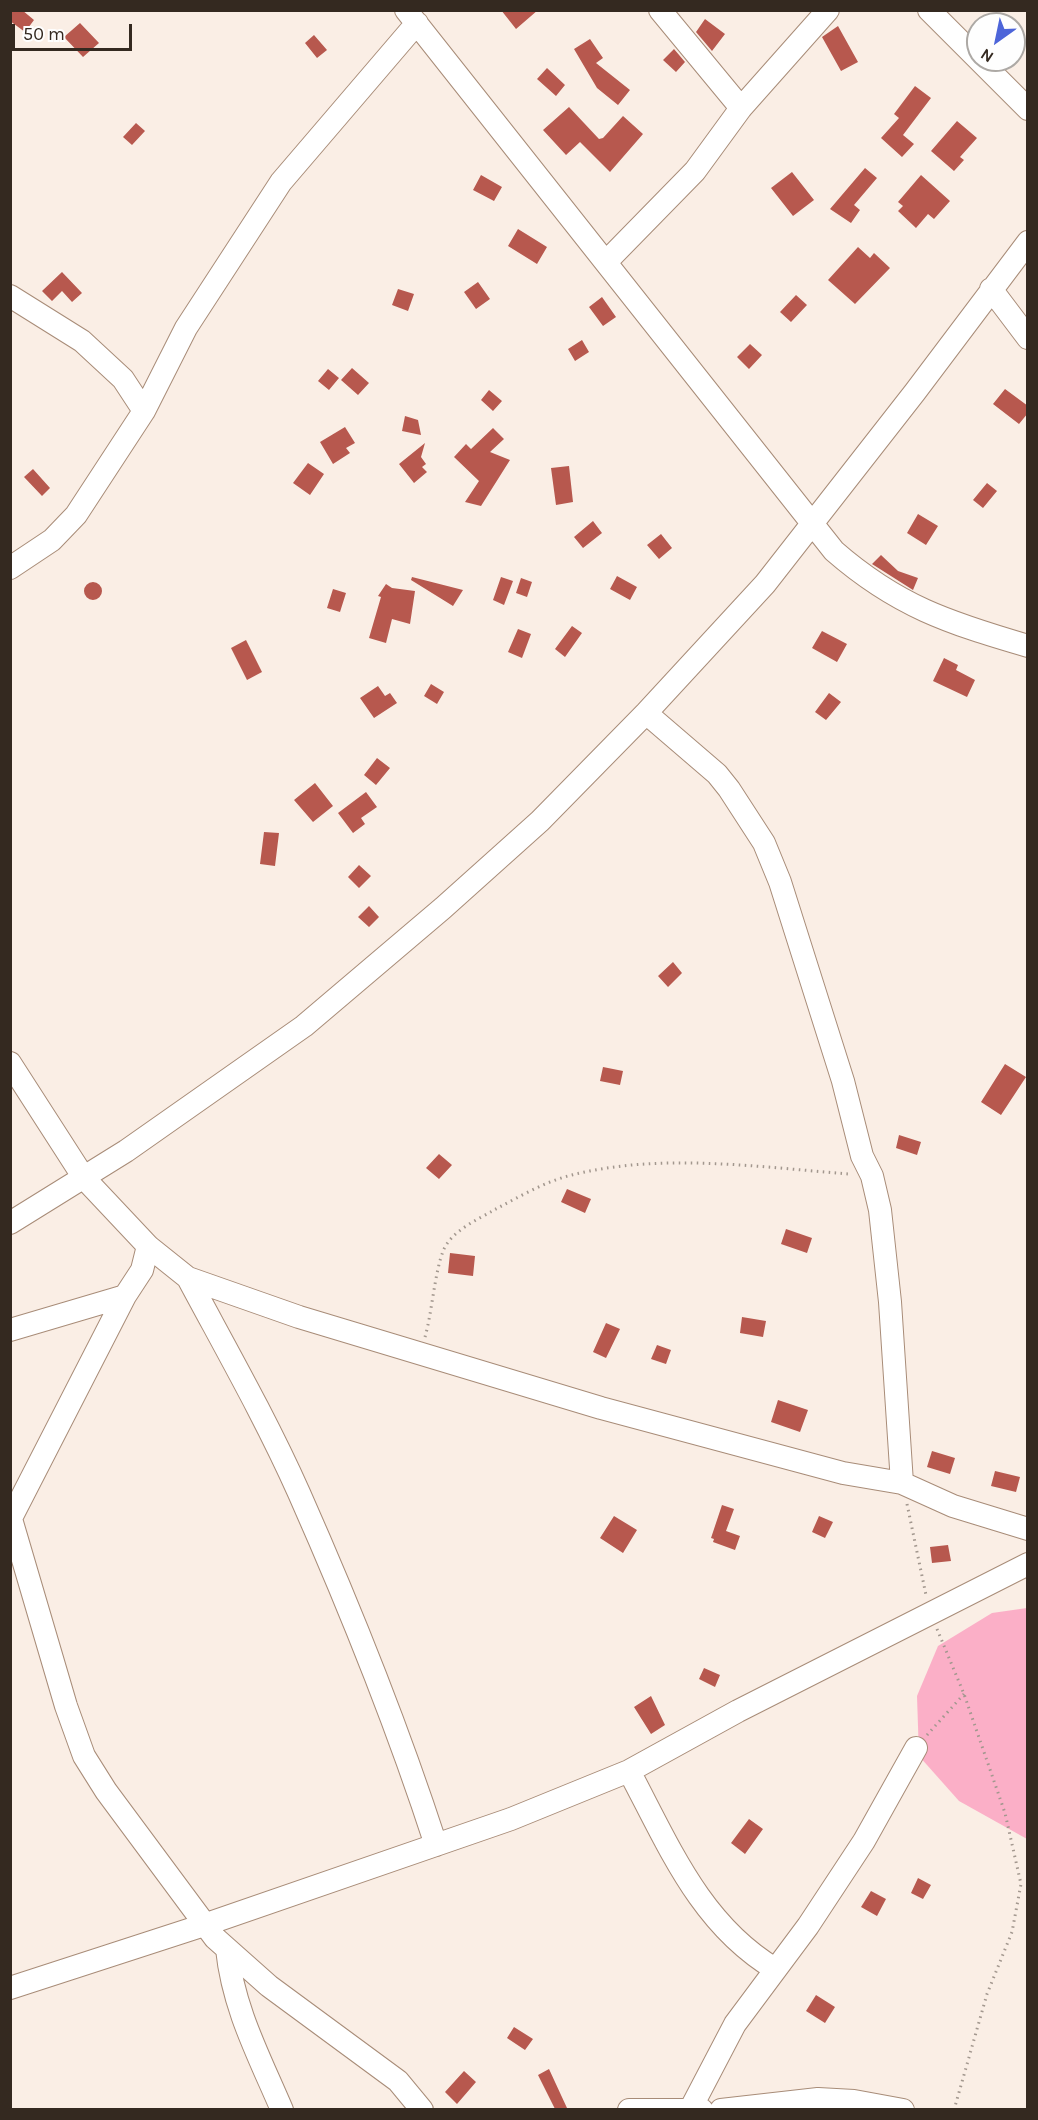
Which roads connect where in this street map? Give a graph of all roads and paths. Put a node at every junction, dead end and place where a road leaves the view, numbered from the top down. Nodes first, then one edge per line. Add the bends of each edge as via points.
1 (660, 10) edge
2 (828, 10) edge
3 (929, 10) edge
4 (412, 17) edge
5 (741, 108) junction
6 (1028, 109) edge
7 (1028, 242) edge
8 (606, 262) junction
9 (992, 289) junction
10 (10, 296) edge
11 (1028, 338) edge
12 (144, 411) junction
13 (812, 524) junction
14 (10, 568) edge
15 (1028, 646) edge
16 (646, 714) junction
17 (10, 1063) edge
18 (872, 1176) junction
19 (84, 1178) junction
20 (10, 1222) edge
21 (148, 1246) junction
22 (188, 1278) junction
23 (125, 1296) junction
24 (10, 1330) edge
25 (420, 1353) junction
26 (902, 1483) junction
27 (11, 1519) edge
28 (1028, 1529) edge
29 (1028, 1564) edge
30 (930, 1612) junction
31 (964, 1694) junction
32 (916, 1748) joint
33 (629, 1771) junction
34 (436, 1845) junction
35 (204, 1925) junction
36 (227, 1949) junction
37 (775, 1969) junction
38 (10, 1988) edge
39 (282, 2109) edge
40 (422, 2109) edge
41 (629, 2109) edge
42 (690, 2109) edge
43 (702, 2109) edge
44 (721, 2109) edge
45 (903, 2109) edge
46 (954, 2109) edge

1 - 5 street
2 - 5 street
3 - 6 street
4 - 8 street
4 - 12 street via 280,182 186,328
5 - 8 street via 695,171
7 - 9 street
8 - 13 street
9 - 11 street
9 - 13 street
10 - 12 street via 82,341 123,379
12 - 14 street via 76,515 52,540
13 - 15 street via 847,562 901,599 953,624
13 - 16 street via 765,584
16 - 18 street via 717,774 764,843 843,1081 862,1156
16 - 19 street via 540,821 304,1026
17 - 19 street
18 - 25 path via 667,1164 603,1170 551,1182 468,1225 444,1248
18 - 26 street via 880,1210 890,1302
19 - 20 street
19 - 21 street
21 - 22 street
21 - 23 street via 142,1270
22 - 25 street
22 - 34 street via 298,1491 370,1661
23 - 24 street
23 - 27 street
25 - 26 street via 612,1411 843,1473
26 - 28 street via 953,1506
26 - 30 path
27 - 35 street via 84,1756
29 - 30 street
30 - 31 path
30 - 33 street
31 - 32 path
31 - 46 path via 1005,1813 1021,1884 1012,1932 987,1994
32 - 37 street via 864,1841
33 - 34 street
33 - 37 street via 702,1904 743,1948
34 - 35 street
35 - 36 street
35 - 38 street
36 - 39 street via 230,1982 239,2013
36 - 40 street via 298,2009 398,2081
37 - 42 street via 735,2024
41 - 42 street
42 - 43 street
44 - 45 street via 818,2099

